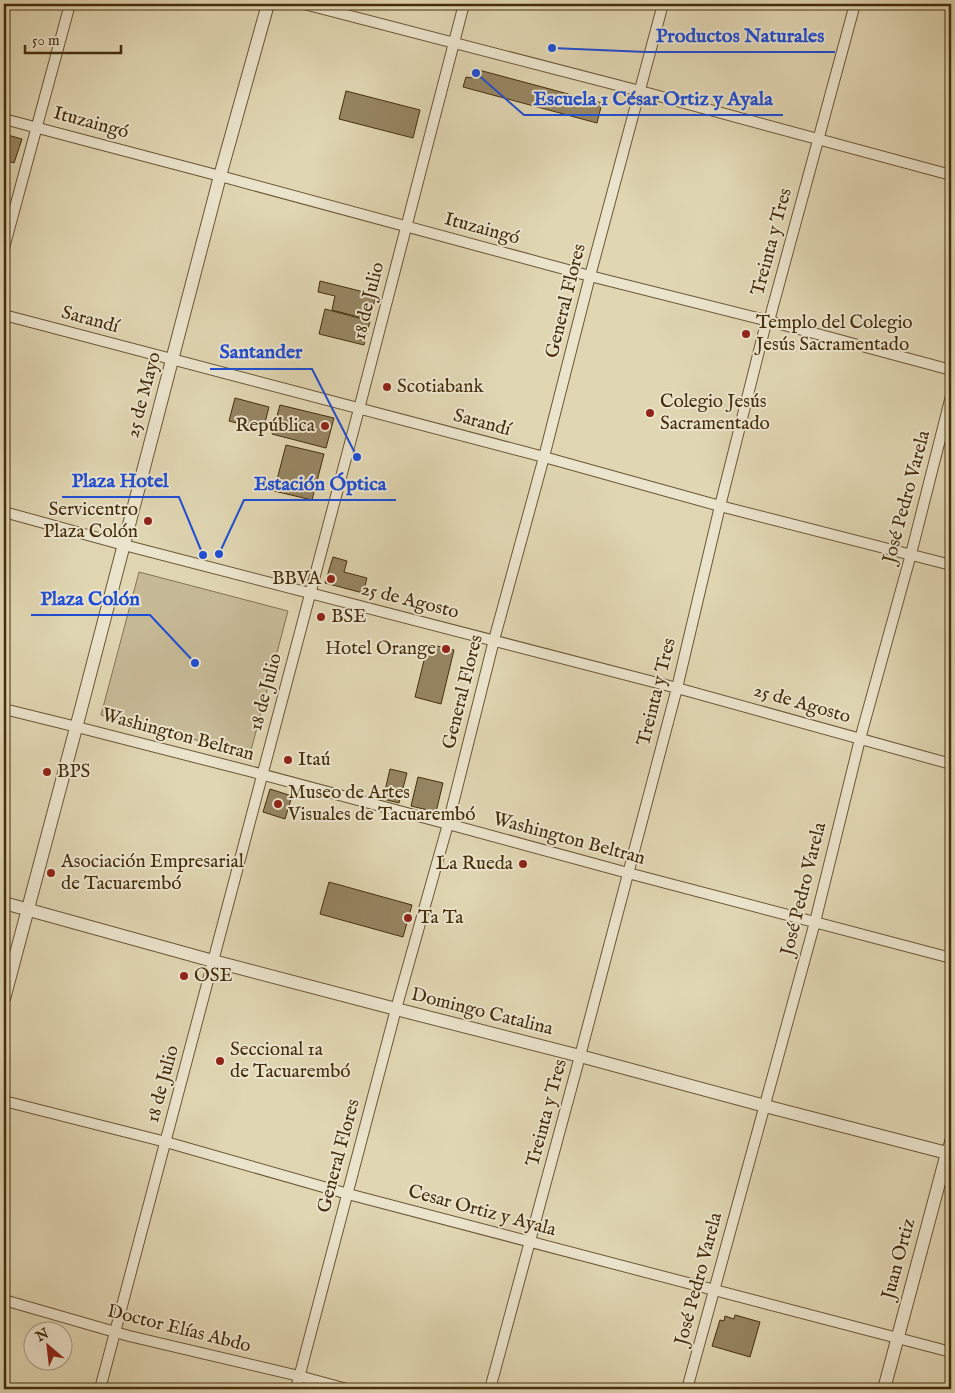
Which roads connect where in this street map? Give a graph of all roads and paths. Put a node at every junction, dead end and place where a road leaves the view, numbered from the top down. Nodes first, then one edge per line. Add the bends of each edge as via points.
1 (70, 4) edge
2 (268, 4) edge
3 (304, 4) edge
4 (464, 4) edge
5 (663, 4) edge
6 (855, 4) edge
7 (454, 43) junction
8 (640, 91) junction
9 (4, 118) edge
10 (37, 127) junction
11 (819, 140) junction
12 (951, 174) edge
13 (220, 176) junction
14 (406, 226) junction
15 (4, 248) edge
16 (590, 276) junction
17 (4, 315) edge
18 (769, 322) junction
19 (173, 359) junction
20 (951, 370) edge
21 (951, 396) edge
22 (359, 408) junction
23 (544, 457) junction
24 (720, 506) junction
25 (4, 512) edge
26 (124, 545) junction
27 (911, 554) junction
28 (951, 566) edge
29 (310, 593) junction
30 (494, 640) junction
31 (677, 688) junction
32 (4, 709) edge
33 (77, 726) junction
34 (860, 739) junction
35 (951, 764) edge
36 (263, 775) junction
37 (448, 824) junction
38 (628, 873) junction
39 (4, 904) edge
40 (27, 910) junction
41 (815, 922) junction
42 (951, 958) edge
43 (213, 961) junction
44 (4, 999) edge
45 (396, 1009) junction
46 (580, 1056) junction
47 (4, 1101) edge
48 (765, 1106) junction
49 (951, 1138) edge
50 (166, 1142) junction
51 (949, 1153) edge
52 (348, 1194) junction
53 (530, 1242) junction
54 (713, 1290) junction
55 (4, 1300) edge
56 (115, 1332) junction
57 (897, 1338) junction
58 (951, 1352) edge
59 (299, 1376) junction
60 (100, 1389) edge
61 (296, 1389) edge
62 (347, 1389) edge
63 (490, 1389) edge
64 (687, 1389) edge
65 (884, 1389) edge

1 - 10 street
2 - 13 street, 25 de Mayo
3 - 7 street
4 - 7 street, 18 de Julio
5 - 8 street, General Flores
6 - 11 street, Treinta y Tres
7 - 8 street
7 - 14 street, 18 de Julio
8 - 11 street
8 - 16 street, General Flores
9 - 10 street, Ituzaingó
10 - 13 street, Ituzaingó
10 - 15 street
11 - 12 street
11 - 18 street, Treinta y Tres
13 - 14 street, Ituzaingó
13 - 19 street, 25 de Mayo
14 - 16 street, Ituzaingó
14 - 22 street, 18 de Julio
16 - 18 street, Ituzaingó
16 - 23 street, General Flores
17 - 19 street, Sarandí
18 - 20 street, Ituzaingó
18 - 24 street, Treinta y Tres via 765,327
19 - 22 street, Sarandí
19 - 26 street, 25 de Mayo
21 - 27 street, José Pedro Varela
22 - 23 street, Sarandí
22 - 29 street, 18 de Julio
23 - 24 street, Sarandí
23 - 30 street, General Flores
24 - 27 street, Sarandí
24 - 31 street, Treinta y Tres
25 - 26 street, 25 de Agosto
26 - 29 street, 25 de Agosto
26 - 33 street, 25 de Mayo
27 - 28 street, Sarandí
27 - 34 street, José Pedro Varela
29 - 30 street, 25 de Agosto
29 - 36 street, 18 de Julio
30 - 31 street, 25 de Agosto
30 - 37 street, General Flores
31 - 34 street, 25 de Agosto
31 - 38 street, Treinta y Tres
32 - 33 street, Washington Beltran
33 - 36 street, Washington Beltran
33 - 40 street, 25 de Mayo
34 - 35 street, 25 de Agosto
34 - 41 street, José Pedro Varela
36 - 37 street, Washington Beltran
36 - 43 street, 18 de Julio
37 - 38 street, Washington Beltran
37 - 45 street, General Flores
38 - 41 street, Washington Beltran
38 - 46 street, Treinta y Tres
39 - 40 street, Domingo Catalina
40 - 43 street, Domingo Catalina
40 - 44 street, 25 de Mayo
41 - 42 street, Washington Beltran
41 - 48 street, José Pedro Varela
43 - 45 street, Domingo Catalina
43 - 50 street, 18 de Julio
45 - 46 street, Domingo Catalina
45 - 52 street, General Flores
46 - 48 street, Domingo Catalina
46 - 53 street, Treinta y Tres
47 - 50 street, Cesar Ortiz y Ayala
48 - 51 street, Domingo Catalina
48 - 54 street, José Pedro Varela
49 - 51 street, Juan Ortiz
50 - 52 street, Cesar Ortiz y Ayala
50 - 56 street, 18 de Julio
51 - 57 street, Juan Ortiz
52 - 53 street, Cesar Ortiz y Ayala
52 - 59 street, General Flores
53 - 54 street, Cesar Ortiz y Ayala
53 - 63 street, Treinta y Tres
54 - 57 street, Cesar Ortiz y Ayala
54 - 64 street, José Pedro Varela
55 - 56 street, Doctor Elías Abdo
56 - 59 street, Doctor Elías Abdo
56 - 60 street, 18 de Julio
57 - 58 street, Cesar Ortiz y Ayala
57 - 65 street, Juan Ortiz
59 - 61 street, General Flores
59 - 62 street, Doctor Elías Abdo

